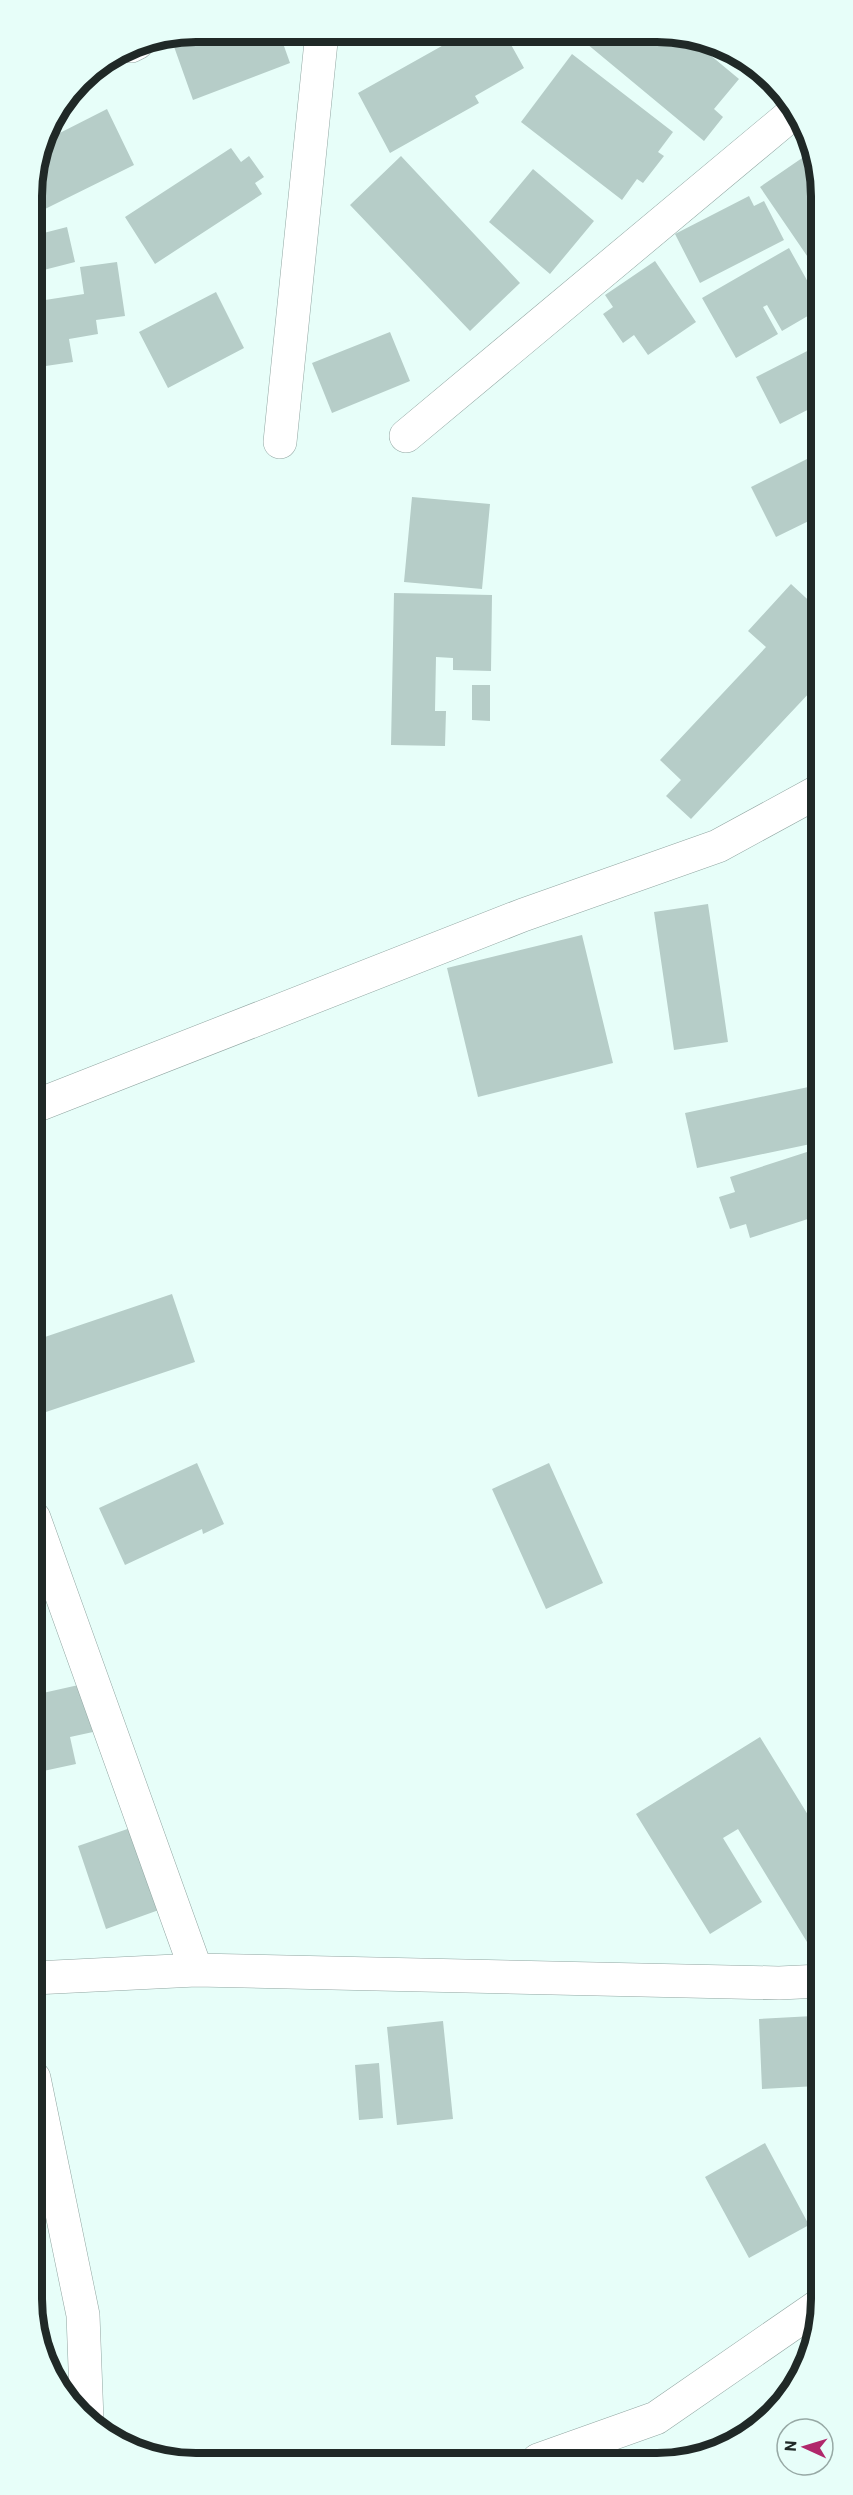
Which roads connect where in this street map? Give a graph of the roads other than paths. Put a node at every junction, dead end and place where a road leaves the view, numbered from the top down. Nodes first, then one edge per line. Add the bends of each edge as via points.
1 (321, 42) edge
2 (789, 117) edge
3 (406, 436) dead end
4 (280, 442) dead end
5 (811, 795) edge
6 (42, 1103) edge
7 (42, 1540) edge
8 (196, 1970) junction
9 (42, 1978) edge
10 (811, 1981) edge
11 (42, 2117) edge
12 (811, 2311) edge
13 (88, 2409) edge
14 (558, 2453) edge

1 - 4 street
2 - 3 street
5 - 6 street via 718,846 524,915
7 - 8 street
8 - 9 street
8 - 10 street
11 - 13 street via 83,2315
12 - 14 street via 656,2418

